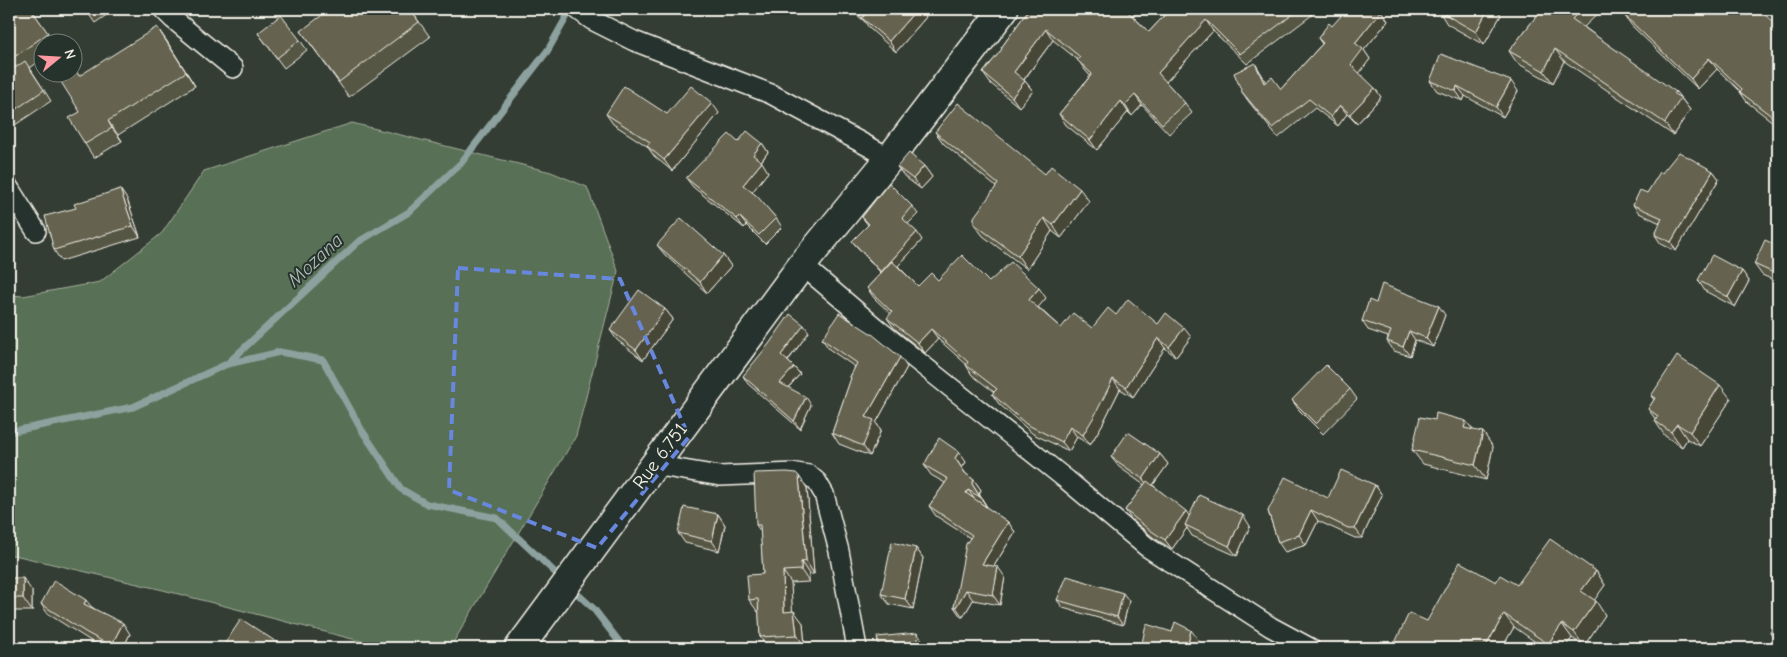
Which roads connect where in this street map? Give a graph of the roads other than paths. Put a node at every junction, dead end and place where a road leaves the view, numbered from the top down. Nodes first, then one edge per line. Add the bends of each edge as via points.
1 (163, 9) edge
2 (577, 9) edge
3 (1004, 9) edge
4 (233, 68) dead end
5 (890, 158) junction
6 (9, 188) edge
7 (36, 231) dead end
8 (802, 265) junction
9 (653, 465) junction
10 (519, 648) edge
11 (857, 648) edge
12 (1310, 648) edge

1 - 4 street
2 - 5 street via 634,41 771,94
3 - 5 main road, Rue 6.751
5 - 8 main road, Rue 6.751
6 - 7 street
8 - 9 main road, Rue 6.751
8 - 12 street via 1146,547 1271,627
9 - 10 main road, Rue 6.751
9 - 11 street via 720,476 796,472 809,475 817,482 824,494 839,550

